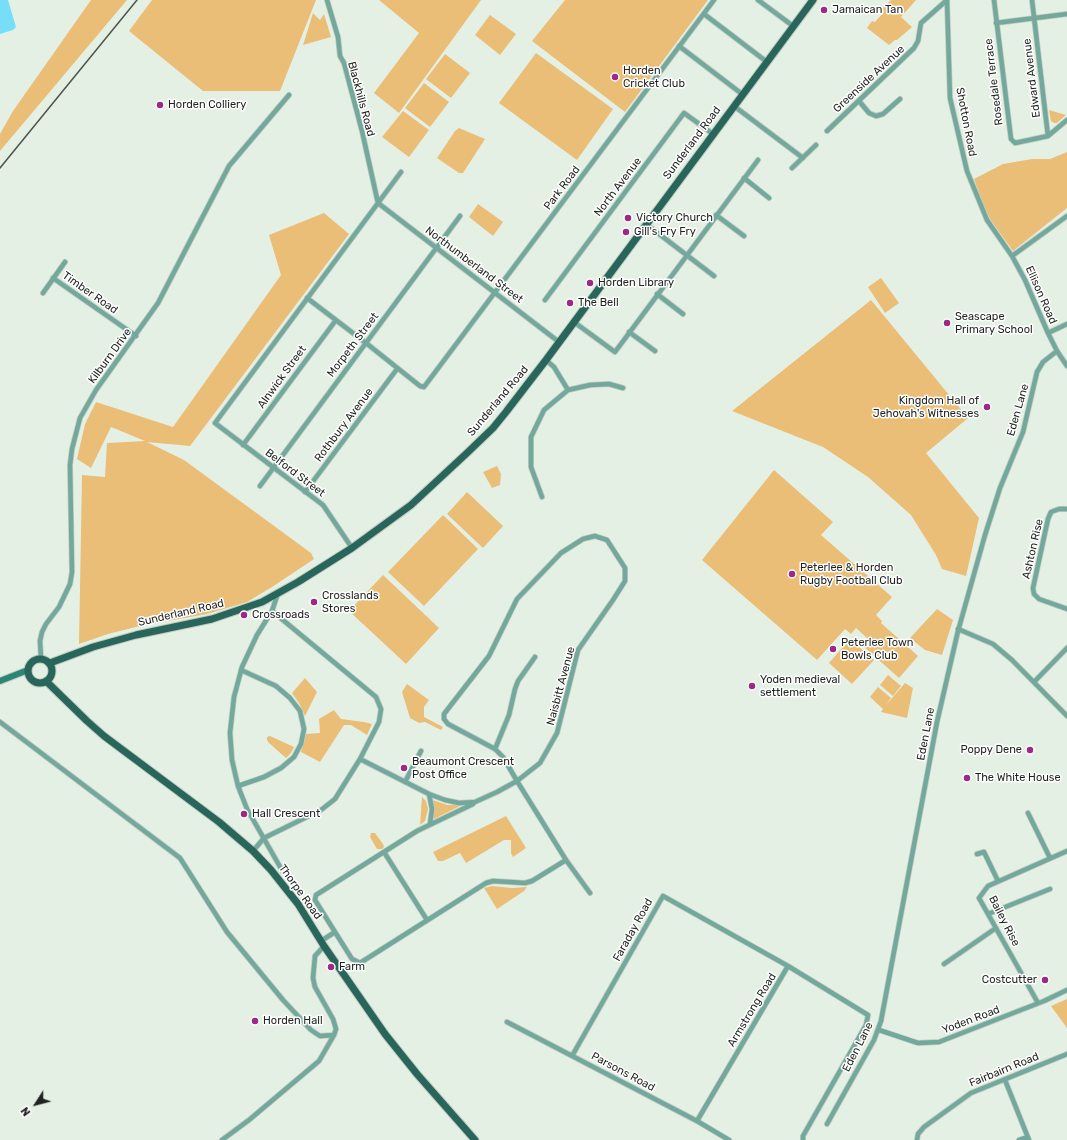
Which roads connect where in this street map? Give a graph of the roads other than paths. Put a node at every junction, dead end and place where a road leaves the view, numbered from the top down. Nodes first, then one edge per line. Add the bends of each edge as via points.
1 (327, 0) edge
2 (714, 0) edge
3 (758, 0) edge
4 (813, 0) edge
5 (947, 0) edge
6 (994, 0) edge
7 (1032, 0) edge
8 (704, 14) junction
9 (1067, 14) edge
10 (1034, 18) junction
11 (996, 23) junction
12 (793, 26) junction
13 (680, 46) junction
14 (767, 62) junction
15 (742, 94) junction
16 (289, 95) dead end
17 (900, 99) dead end
18 (859, 101) junction
19 (734, 106) junction
20 (1067, 120) edge
21 (827, 131) dead end
22 (713, 134) junction
23 (1048, 136) junction
24 (816, 146) dead end
25 (803, 158) junction
26 (758, 160) dead end
27 (792, 168) dead end
28 (401, 172) dead end
29 (744, 178) junction
30 (769, 198) dead end
31 (378, 203) junction
32 (460, 216) dead end
33 (716, 216) junction
34 (1067, 216) edge
35 (646, 224) junction
36 (744, 236) dead end
37 (437, 248) junction
38 (687, 254) junction
39 (1011, 254) junction
40 (65, 262) dead end
41 (714, 276) dead end
42 (53, 278) junction
43 (43, 293) dead end
44 (495, 293) junction
45 (657, 294) junction
46 (307, 298) junction
47 (545, 300) dead end
48 (683, 314) dead end
49 (336, 320) junction
50 (574, 322) junction
51 (1067, 324) edge
52 (629, 332) junction
53 (1048, 333) junction
54 (136, 336) junction
55 (559, 342) junction
56 (366, 343) junction
57 (1057, 351) junction
58 (655, 352) dead end
59 (546, 360) junction
60 (1067, 366) edge
61 (397, 369) junction
62 (623, 388) dead end
63 (568, 390) junction
64 (243, 445) junction
65 (273, 468) junction
66 (260, 486) dead end
67 (305, 492) junction
68 (542, 497) dead end
69 (1067, 510) edge
70 (352, 548) junction
71 (278, 593) junction
72 (1067, 609) edge
73 (272, 611) junction
74 (958, 629) junction
75 (1067, 648) edge
76 (535, 657) dead end
77 (41, 658) junction
78 (50, 663) junction
79 (28, 670) junction
80 (241, 670) junction
81 (0, 680) edge
82 (46, 681) junction
83 (1034, 682) junction
84 (1067, 716) edge
85 (0, 722) edge
86 (495, 749) junction
87 (421, 751) dead end
88 (360, 759) junction
89 (517, 781) junction
90 (405, 782) junction
91 (238, 786) junction
92 (429, 794) junction
93 (475, 802) junction
94 (1028, 813) dead end
95 (430, 824) junction
96 (264, 838) junction
97 (253, 851) junction
98 (1067, 851) edge
99 (384, 852) junction
100 (978, 854) dead end
101 (1050, 858) junction
102 (566, 860) junction
103 (283, 872) dead end
104 (998, 881) junction
105 (1050, 889) dead end
106 (590, 893) dead end
107 (988, 914) junction
108 (426, 920) junction
109 (996, 928) junction
110 (335, 932) junction
111 (322, 943) junction
112 (944, 964) dead end
113 (788, 966) junction
114 (1067, 990) edge
115 (1038, 1003) junction
116 (507, 1022) dead end
117 (879, 1030) junction
118 (334, 1035) junction
119 (1067, 1054) edge
120 (572, 1056) junction
121 (1005, 1080) junction
122 (697, 1122) junction
123 (827, 1124) dead end
124 (1028, 1138) edge
125 (222, 1140) edge
126 (475, 1140) edge
127 (729, 1140) edge
128 (803, 1140) edge
129 (917, 1140) edge
130 (1018, 1140) edge

1 - 31 street, Blackhills Road via 338,37 340,56 362,130
2 - 8 street, Park Road
3 - 12 street
4 - 12 main road, Sunderland Road
5 - 18 street, Greenside Avenue via 921,23 914,48
5 - 39 street, Shotton Road via 950,98 967,171 987,220
6 - 11 street, Rosedale Terrace
7 - 10 street, Edward Avenue
8 - 13 street, Park Road
8 - 14 street
9 - 10 street
10 - 11 street
10 - 23 street, Edward Avenue
11 - 23 street, Rosedale Terrace via 1010,139 1015,143
12 - 14 main road, Sunderland Road
13 - 15 street
13 - 44 street, Park Road
14 - 15 main road, Sunderland Road
15 - 19 main road, Sunderland Road
16 - 54 street, Kilburn Drive via 229,166 158,303
17 - 18 street via 887,111 876,116 869,113
18 - 21 street, Greenside Avenue
19 - 22 main road, Sunderland Road
19 - 25 street
20 - 23 street
22 - 35 main road, Sunderland Road
22 - 47 street, North Avenue via 684,113
24 - 25 street
25 - 27 street
26 - 29 street
28 - 31 street
29 - 30 street
29 - 33 street
31 - 37 street, Northumberland Street
31 - 46 street
32 - 37 street, Morpeth Street
33 - 36 street
33 - 38 street
34 - 39 street
35 - 38 street
35 - 50 main road, Sunderland Road
37 - 44 street, Northumberland Street
37 - 56 street, Morpeth Street
38 - 41 street
38 - 45 street
39 - 53 street, Ellison Road
40 - 42 street, Timber Road
42 - 43 street, Timber Road
42 - 54 street, Timber Road
44 - 55 street, Northumberland Street
44 - 61 street, Park Road via 424,387
45 - 48 street
45 - 52 street
46 - 49 street
46 - 64 street, Belford Street via 215,424
49 - 56 street
49 - 64 street, Alnwick Street
50 - 52 street via 614,352
50 - 55 main road, Sunderland Road
51 - 53 street
52 - 58 street
53 - 57 street, Ellison Road
54 - 77 street, Kilburn Drive via 96,390 77,428 70,465 72,572 70,584 59,607 42,632
55 - 59 main road, Sunderland Road
56 - 61 street
56 - 65 street, Morpeth Street
57 - 60 street, Ellison Road
57 - 74 street, Eden Lane via 1043,362 1037,372 1023,432 989,521
59 - 63 street via 554,367
59 - 70 main road, Sunderland Road via 493,428 411,505
61 - 67 street, Rothbury Avenue
62 - 63 street via 609,384
63 - 68 street via 544,410 531,438 531,467
64 - 65 street, Belford Street
65 - 66 street, Morpeth Street
65 - 67 street, Belford Street
67 - 70 street, Belford Street via 323,505
69 - 72 street, Ashton Rise via 1051,512 1033,588 1039,599
70 - 71 main road, Sunderland Road via 310,576
71 - 73 street, Thorpe Road
71 - 78 main road, Sunderland Road via 262,602 212,619 136,635
73 - 80 street, Thorpe Road via 257,635
73 - 88 street via 376,697 381,709 378,722
74 - 83 street via 993,644
74 - 117 street, Eden Lane via 937,722
75 - 83 street
76 - 86 street via 518,680 509,715
77 - 78 main road
77 - 79 main road via 32,661
78 - 82 main road via 52,674
79 - 81 main road
79 - 82 main road via 33,680 41,683
80 - 91 street, Thorpe Road via 234,697 230,733 232,760
80 - 91 street via 276,686 290,698 300,711 304,729 301,744 294,757 264,777
82 - 97 main road, Thorpe Road via 104,736 219,822
83 - 84 street
85 - 118 street via 180,858 226,932 283,1000 311,1030 320,1036
86 - 89 street via 504,757
86 - 89 street, Naisbitt Avenue via 448,724 444,714 489,656 517,600 561,552 594,536 607,540 625,568 625,580 578,650 557,733 540,763
87 - 90 street
88 - 90 street
88 - 96 street via 335,799 321,810
89 - 93 street, Naisbitt Avenue
89 - 102 street
90 - 92 street
91 - 96 street, Thorpe Road via 247,809
92 - 93 street via 459,803
92 - 95 street via 432,809
93 - 95 street, Naisbitt Avenue
94 - 101 street
95 - 99 street, Naisbitt Avenue
96 - 97 street
96 - 103 street, Thorpe Road
97 - 111 main road, Thorpe Road via 286,888
98 - 101 street, Bailey Rise
99 - 108 street
99 - 110 street, Naisbitt Avenue via 316,895 315,900
100 - 104 street via 984,852
101 - 104 street, Bailey Rise
102 - 106 street
102 - 108 street via 532,881 486,883
104 - 107 street, Bailey Rise via 988,886 980,898
105 - 107 street
107 - 109 street, Bailey Rise
108 - 110 street, Naisbitt Avenue via 360,962 352,959
109 - 112 street
109 - 115 street, Bailey Rise
110 - 111 street
111 - 118 street via 315,956 313,978 315,987 333,1019 336,1029
111 - 126 main road, Thorpe Road via 390,1040
113 - 120 street, Faraday Road via 663,896
113 - 122 street, Armstrong Road
113 - 128 street, Armstrong Road via 868,1014 866,1025
114 - 115 street, Yoden Road
115 - 117 street, Yoden Road via 939,1042 918,1043
116 - 120 street, Parsons Road
117 - 123 street, Eden Lane
118 - 125 street via 319,1061
119 - 121 street, Fairbairn Road
120 - 122 street, Parsons Road
121 - 124 street
121 - 129 street, Fairbairn Road via 971,1093 924,1127
122 - 127 street, Parsons Road
124 - 130 street

